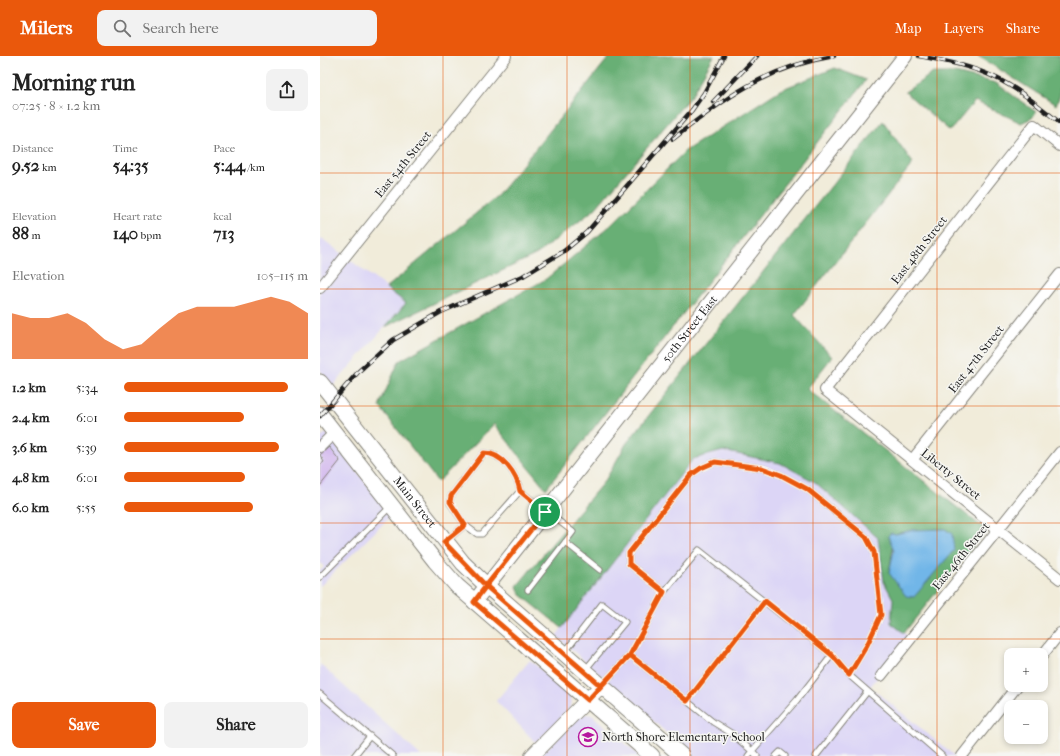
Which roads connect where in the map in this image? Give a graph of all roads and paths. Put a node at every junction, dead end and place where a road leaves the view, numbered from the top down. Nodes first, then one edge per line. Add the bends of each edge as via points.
1 (506, 56) edge
2 (905, 56) edge
3 (1060, 146) edge
4 (1060, 274) edge
5 (320, 288) edge
6 (320, 382) edge
7 (825, 390) joint
8 (320, 414) edge
9 (334, 433) junction
10 (320, 447) edge
11 (1060, 452) edge
12 (912, 460) junction
13 (520, 491) junction
14 (391, 506) junction
15 (545, 512) junction
16 (465, 525) junction
17 (999, 530) junction
18 (444, 542) junction
19 (565, 542) junction
20 (600, 570) dead end
21 (320, 577) edge
22 (1060, 579) edge
23 (486, 586) junction
24 (528, 590) dead end
25 (664, 592) junction
26 (765, 601) junction
27 (474, 602) junction
28 (1060, 633) edge
29 (1048, 648) edge
30 (564, 653) junction
31 (630, 655) junction
32 (832, 655) junction
33 (584, 671) junction
34 (849, 675) junction
35 (881, 676) dead end
36 (601, 686) junction
37 (866, 692) junction
38 (1012, 692) edge
39 (320, 694) edge
40 (588, 700) junction
41 (687, 701) junction
42 (370, 736) junction
43 (750, 754) edge
44 (354, 756) edge
45 (393, 756) edge
46 (532, 756) edge
47 (652, 756) edge
48 (682, 756) edge
49 (757, 756) edge
50 (776, 756) edge
51 (785, 756) edge
52 (816, 756) edge
53 (942, 756) edge
54 (962, 756) edge

1 - 5 street, East 54th Street
2 - 15 street, 50th Street East
3 - 7 street, East 48th Street via 1034,125
4 - 12 street, East 47th Street
6 - 18 main road, Main Street
7 - 12 street, Liberty Street
8 - 9 main road, Main Street
9 - 10 street
9 - 14 main road, Main Street
11 - 17 street, East 46th Street
12 - 17 street, Liberty Street
13 - 15 lane
13 - 16 lane via 482,534 477,534
13 - 16 lane via 518,481 509,467 490,453 484,453 451,496 450,502
14 - 21 lane
14 - 27 main road, Main Street via 435,561
15 - 19 lane via 573,532
15 - 23 street, 50th Street East
16 - 18 lane
17 - 22 street, Liberty Street
17 - 35 street, East 46th Street
18 - 23 main road, Main Street
19 - 20 lane
19 - 24 lane
23 - 27 street, 50th Street East
23 - 30 main road, Main Street
25 - 26 lane via 699,550
25 - 31 lane
25 - 34 lane via 629,564 627,558 691,475 715,462 762,468 781,475 807,489 866,537 874,552 881,615
26 - 32 lane
26 - 41 lane
27 - 40 main road, Main Street
28 - 29 street
30 - 33 main road, Main Street
30 - 33 lane via 602,604 625,622
31 - 36 lane
31 - 41 lane
32 - 34 lane
32 - 43 lane
33 - 36 main road, Main Street
34 - 37 lane
36 - 40 street
36 - 48 main road, Main Street
37 - 52 lane
37 - 53 lane
38 - 54 street
39 - 42 lane
40 - 46 street
40 - 47 main road, Main Street
41 - 43 lane via 731,733
42 - 44 lane
42 - 45 lane
43 - 49 lane
50 - 51 lane via 780,752

